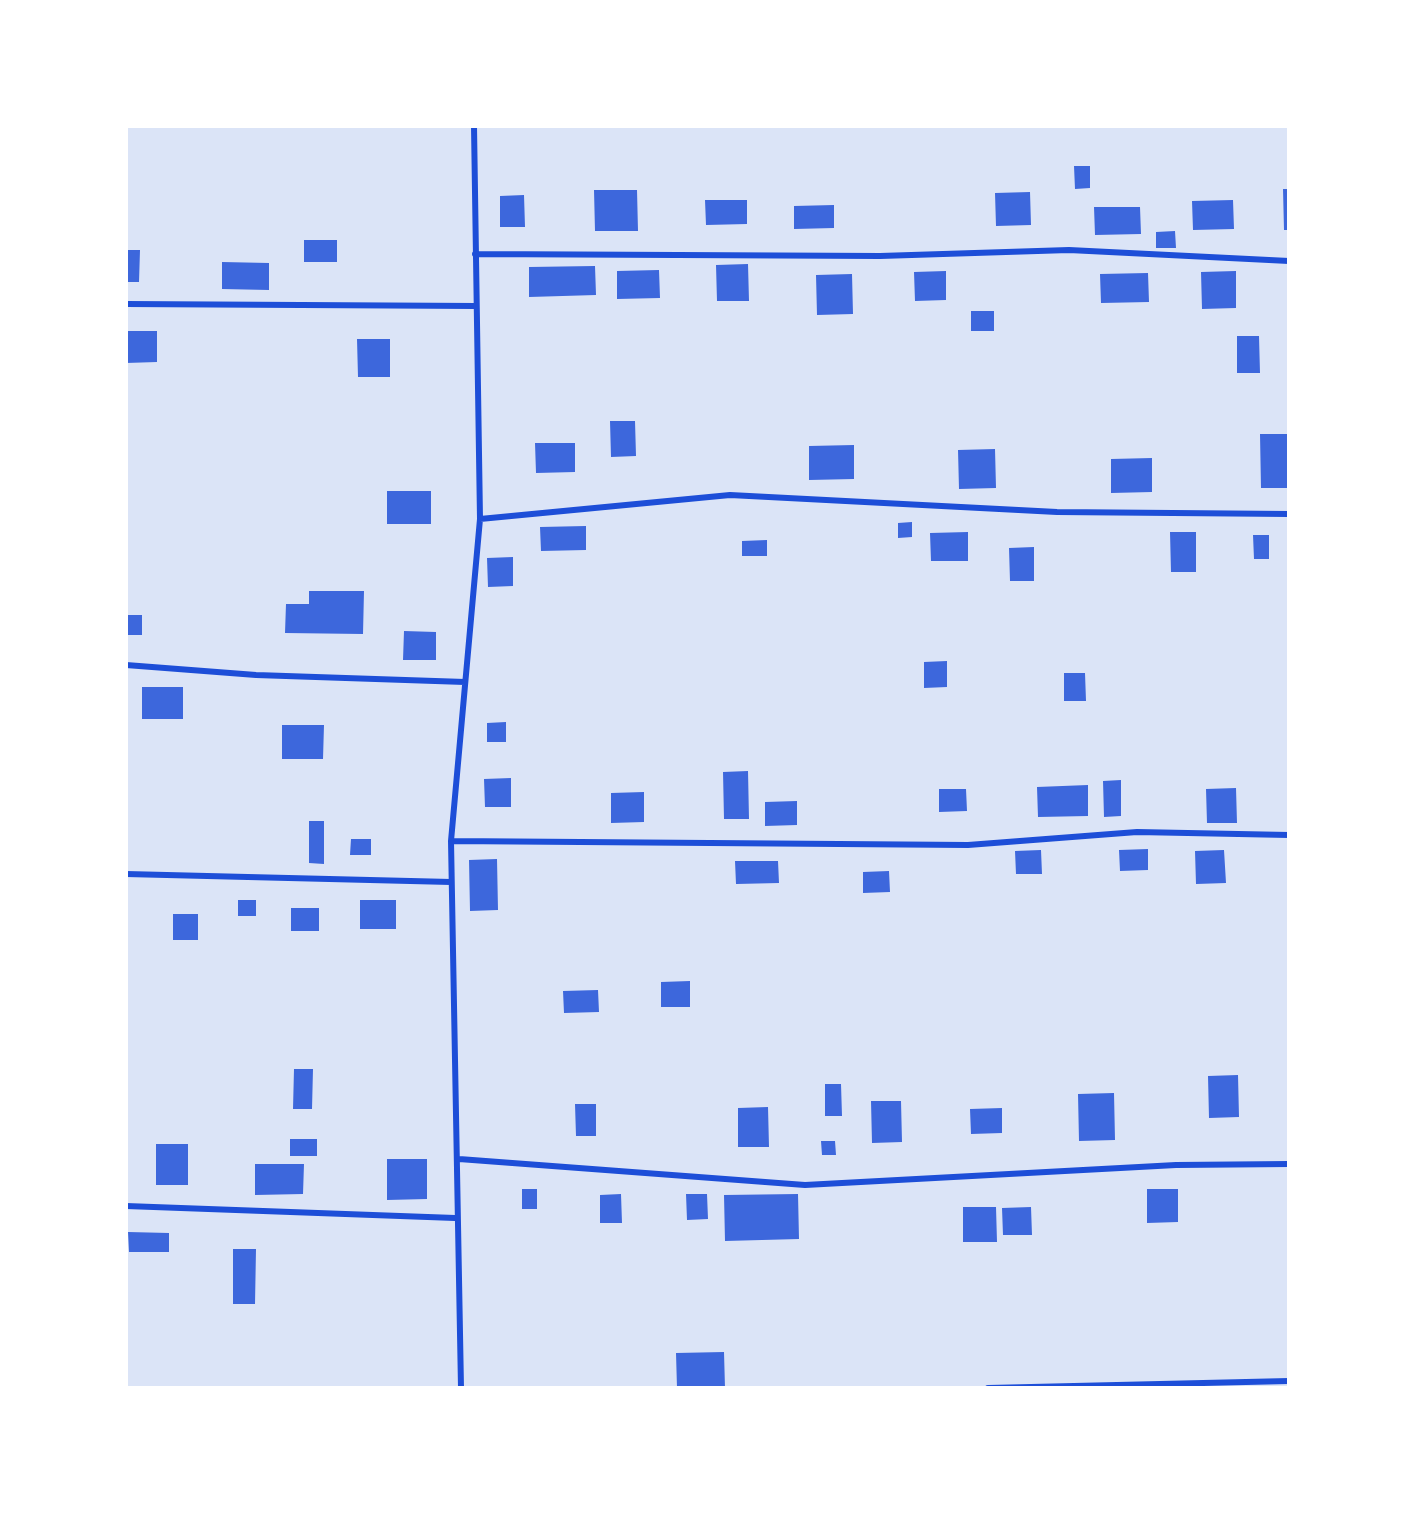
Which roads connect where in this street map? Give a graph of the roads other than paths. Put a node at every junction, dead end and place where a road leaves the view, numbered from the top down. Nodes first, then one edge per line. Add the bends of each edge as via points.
1 (474, 126) edge
2 (475, 254) junction
3 (1289, 261) edge
4 (126, 304) edge
5 (476, 306) junction
6 (1289, 514) edge
7 (480, 519) junction
8 (126, 665) edge
9 (465, 682) junction
10 (1289, 835) edge
11 (451, 841) junction
12 (126, 874) edge
13 (451, 882) junction
14 (459, 1159) junction
15 (1289, 1164) edge
16 (126, 1206) edge
17 (455, 1218) junction
18 (1289, 1381) edge
19 (1016, 1387) edge
20 (461, 1388) edge
21 (988, 1388) edge

1 - 2 lane
2 - 3 lane via 880,256 1069,250
2 - 5 lane
4 - 5 lane
5 - 7 lane
6 - 7 lane via 1057,512 730,495
7 - 9 lane
8 - 9 lane
9 - 11 lane
10 - 11 lane via 1137,832 968,845
11 - 13 lane
12 - 13 lane
13 - 14 lane
14 - 15 lane via 805,1185
14 - 17 lane
16 - 17 lane
17 - 20 lane
18 - 19 lane
19 - 21 lane

